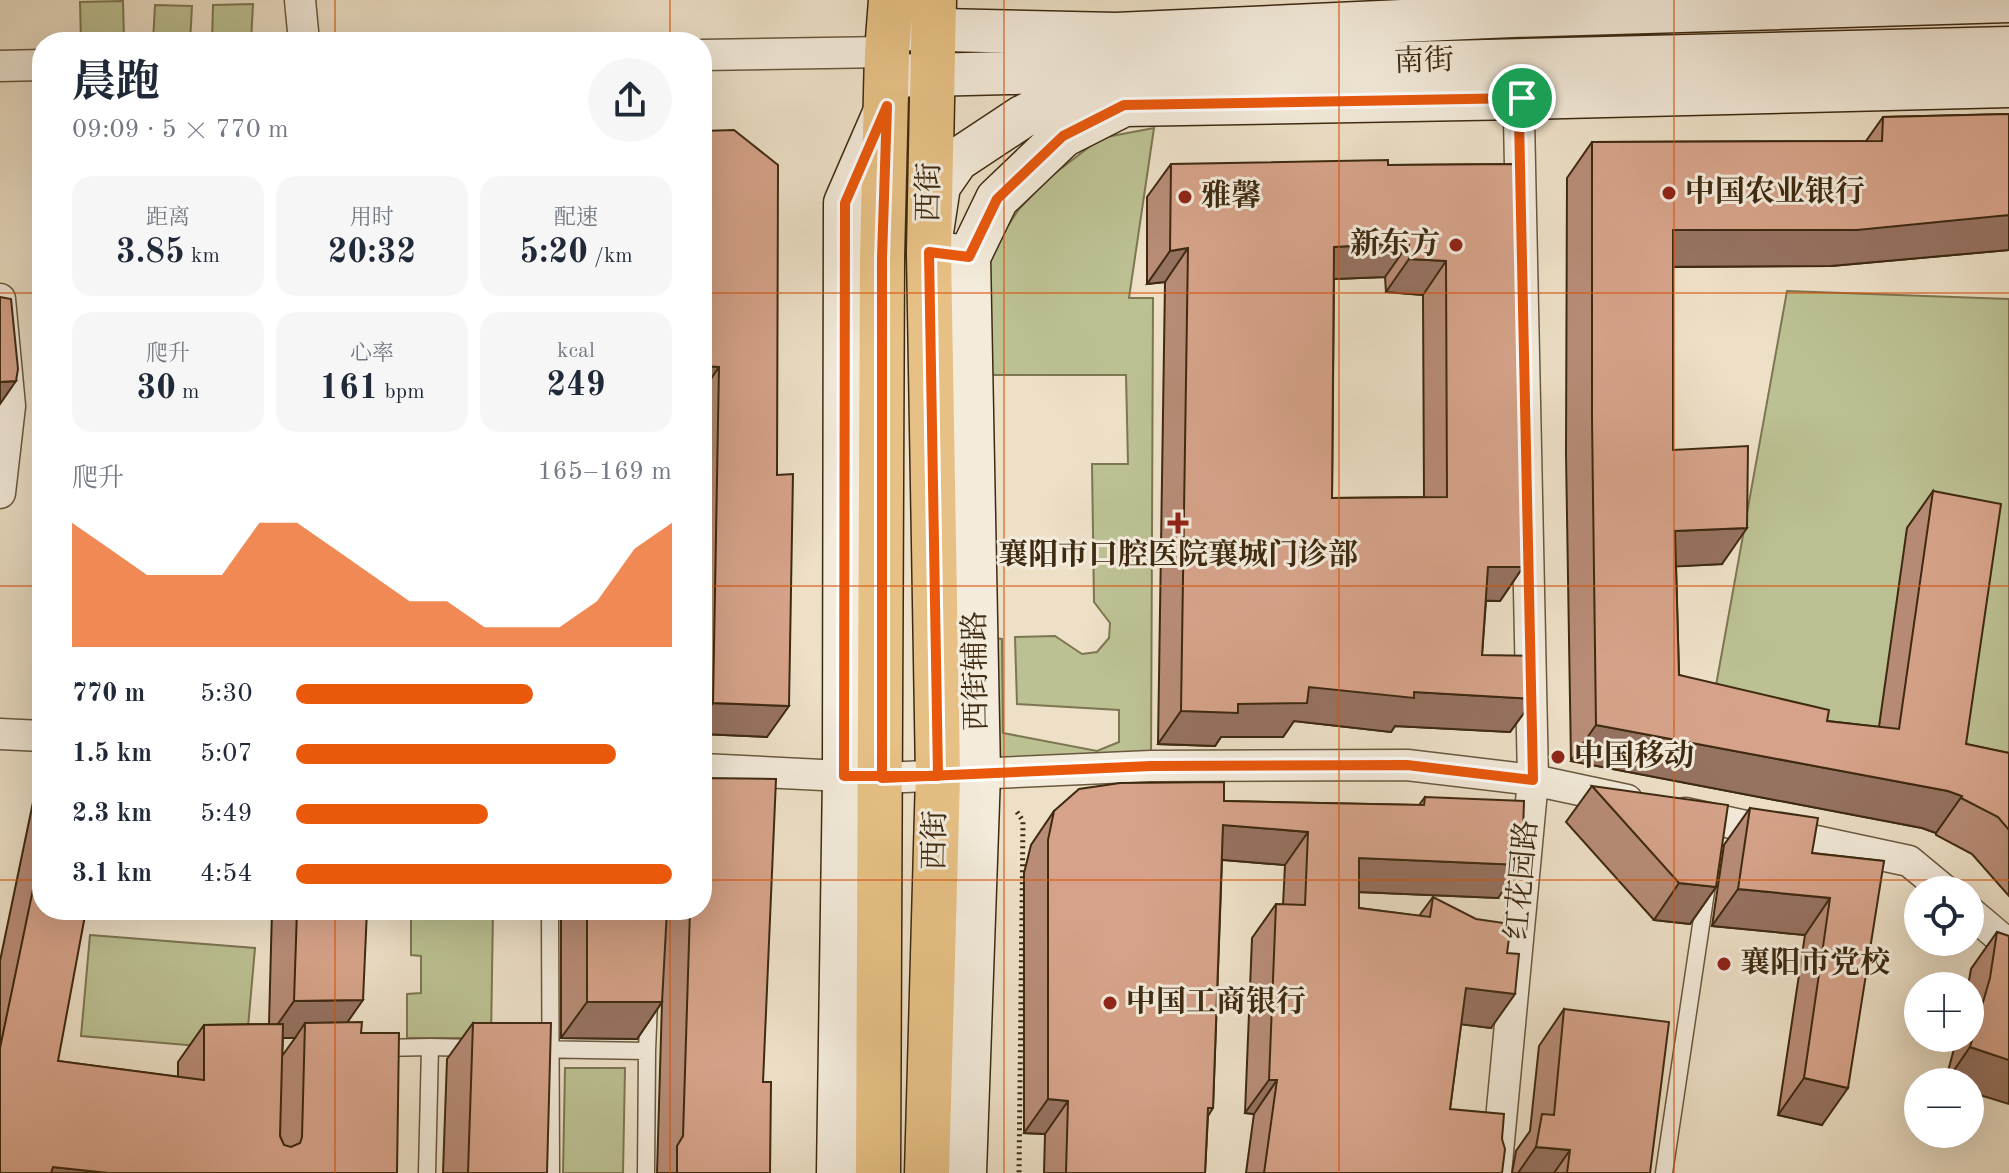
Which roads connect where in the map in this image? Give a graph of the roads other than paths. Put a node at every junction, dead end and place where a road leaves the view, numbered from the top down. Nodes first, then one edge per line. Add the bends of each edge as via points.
1 (300, 0) edge
2 (973, 0) edge
3 (2009, 1) edge
4 (934, 14) edge
5 (303, 32) edge
6 (1110, 33) edge
7 (2009, 48) edge
8 (888, 53) edge
9 (712, 55) edge
10 (32, 65) edge
11 (0, 66) edge
12 (932, 75) junction
13 (1522, 79) junction
14 (2009, 86) edge
15 (949, 255) junction
16 (0, 299) edge
17 (1, 477) edge
18 (0, 734) edge
19 (32, 736) edge
20 (712, 769) edge
21 (958, 775) junction
22 (863, 777) junction
23 (1533, 780) junction
24 (1710, 866) edge
25 (1927, 876) edge
26 (550, 920) edge
27 (1984, 924) edge
28 (2009, 945) edge
29 (650, 989) edge
30 (430, 1047) junction
31 (357, 1048) edge
32 (490, 1048) edge
33 (520, 1049) edge
34 (550, 1049) junction
35 (647, 1051) junction
36 (427, 1173) edge
37 (551, 1173) edge
38 (646, 1173) edge
39 (838, 1173) edge
40 (878, 1173) edge
41 (927, 1173) edge
42 (965, 1173) edge
43 (1496, 1173) edge
44 (1664, 1173) edge

1 - 5 street
2 - 6 main road
3 - 6 main road, 南街
4 - 6 main road, 南街
4 - 8 main road, 南街
4 - 12 main road, 西街
6 - 12 main road, 南街
6 - 13 main road, 南街
6 - 15 main road via 1022,117 957,160 939,186
7 - 13 main road, 南街
8 - 9 street
8 - 12 main road, 南街
8 - 22 main road, 西街
10 - 11 street
12 - 15 main road, 西街
13 - 14 main road
13 - 15 main road via 1124,105 1063,136 997,199
13 - 23 street, 红花园路
15 - 21 main road, 西街
16 - 17 street via 10,406
18 - 19 street
20 - 22 street
21 - 22 street
21 - 23 street via 1151,766 1407,765
21 - 41 main road, 西街
21 - 42 main road, 西街辅路
22 - 39 main road
22 - 40 main road, 西街
23 - 25 street via 1716,827 1909,861
23 - 43 street, 红花园路
24 - 44 lane
26 - 34 lane
27 - 28 street
29 - 35 lane
30 - 31 lane
30 - 32 lane
30 - 36 lane
33 - 34 lane
34 - 35 lane
34 - 37 lane
35 - 38 lane

